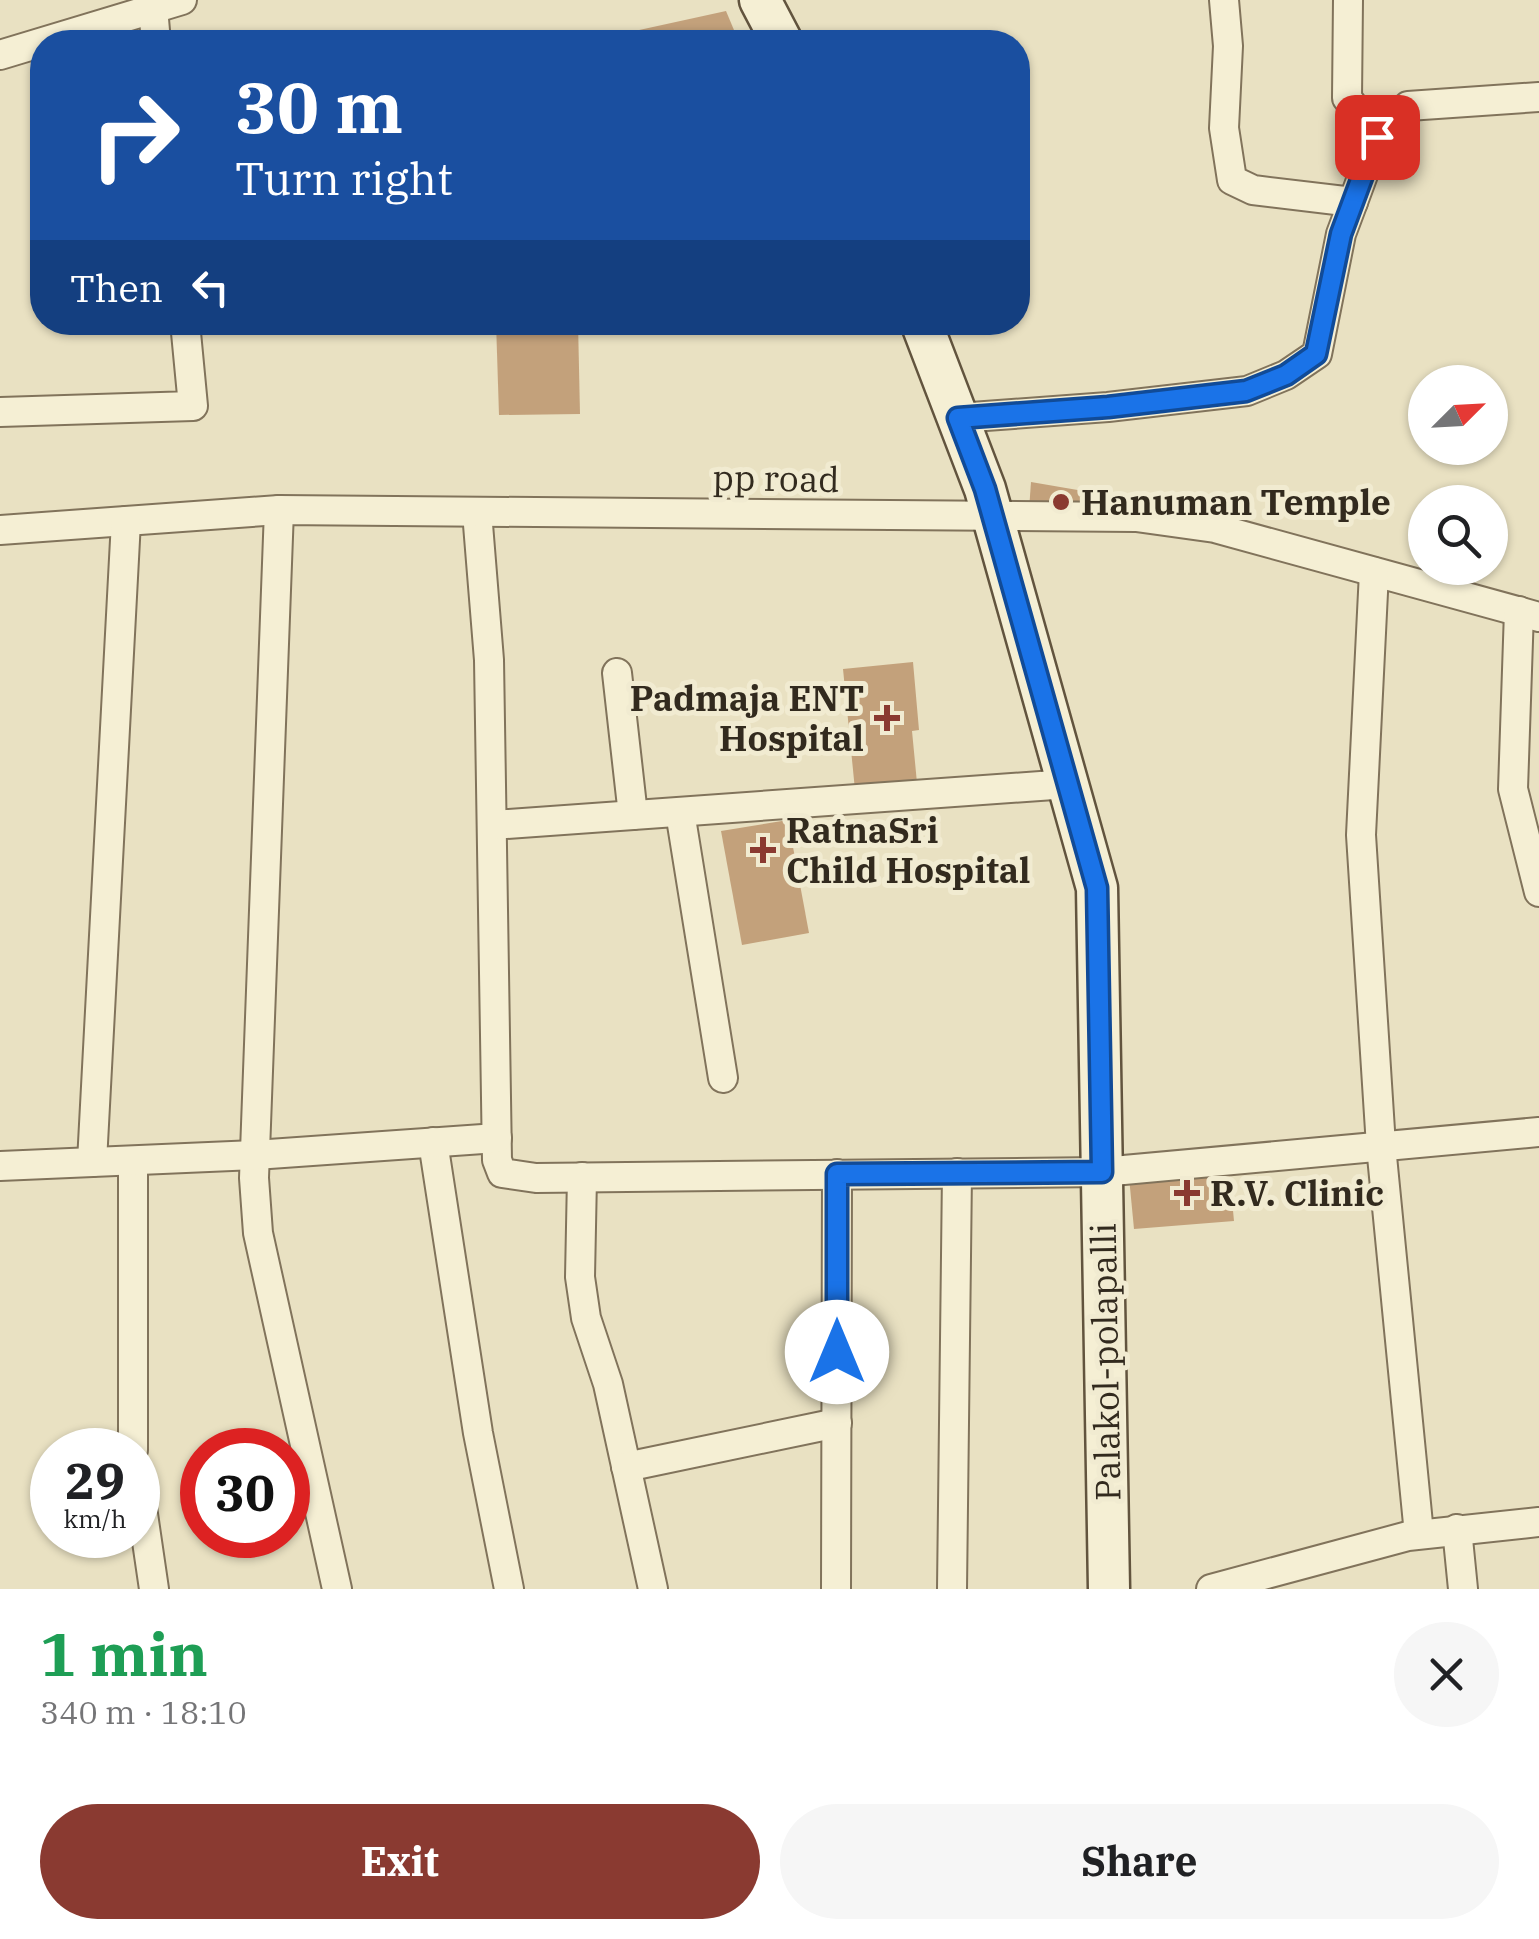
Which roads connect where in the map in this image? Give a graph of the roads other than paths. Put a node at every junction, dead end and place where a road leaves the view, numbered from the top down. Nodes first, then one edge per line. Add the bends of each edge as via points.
1 (182, 0) edge
2 (760, 0) edge
3 (1224, 0) edge
4 (1348, 0) edge
5 (153, 8) junction
6 (80, 30) edge
7 (155, 30) edge
8 (776, 30) edge
9 (30, 45) edge
10 (0, 54) edge
11 (1539, 97) edge
12 (1377, 137) junction
13 (1353, 202) junction
14 (186, 335) edge
15 (926, 335) edge
16 (0, 412) edge
17 (958, 418) junction
18 (279, 510) junction
19 (477, 512) junction
20 (993, 517) junction
21 (126, 522) junction
22 (0, 530) edge
23 (1374, 572) junction
24 (1529, 614) edge
25 (617, 673) dead end
26 (1068, 784) junction
27 (680, 812) junction
28 (633, 815) junction
29 (492, 825) junction
30 (1539, 892) edge
31 (724, 1078) dead end
32 (1539, 1132) edge
33 (498, 1138) junction
34 (434, 1142) junction
35 (1381, 1146) junction
36 (256, 1155) junction
37 (133, 1161) junction
38 (92, 1162) junction
39 (0, 1166) edge
40 (1102, 1172) junction
41 (837, 1174) junction
42 (956, 1174) junction
43 (582, 1177) junction
44 (837, 1423) junction
45 (133, 1428) edge
46 (626, 1467) junction
47 (1539, 1522) edge
48 (1457, 1529) junction
49 (1418, 1534) junction
50 (149, 1558) edge
51 (154, 1589) edge
52 (337, 1589) edge
53 (510, 1589) edge
54 (653, 1589) edge
55 (836, 1589) edge
56 (952, 1589) edge
57 (1109, 1589) edge
58 (1211, 1589) edge
59 (1464, 1589) edge

1 - 5 street
2 - 8 street
3 - 13 street via 1224,128 1232,180 1253,190
4 - 12 street via 1347,98
5 - 6 street
5 - 7 street
9 - 10 street
11 - 12 street via 1408,106
12 - 13 street
13 - 17 street via 1316,354 1286,375 1246,391
14 - 16 street via 193,406
15 - 17 street, Palakol-polapalli
17 - 20 street, Palakol-polapalli
18 - 19 street, pp road
18 - 21 street, pp road
18 - 36 street
19 - 20 street, pp road
19 - 29 street
20 - 23 street, pp road via 1136,517 1215,528
20 - 26 street, Palakol-polapalli
21 - 22 street, pp road
21 - 38 street
23 - 24 street, pp road
23 - 35 street via 1360,835
24 - 30 street via 1514,789
25 - 28 street
26 - 27 street
26 - 40 street, Palakol-polapalli via 1097,888
27 - 28 street
27 - 31 street
28 - 29 street
29 - 33 street
32 - 35 street
33 - 34 street
33 - 43 street via 502,1173
34 - 36 street
34 - 53 street via 478,1433
35 - 40 street
35 - 49 street
36 - 37 street
36 - 52 street via 258,1233
37 - 38 street
37 - 45 street
38 - 39 street
40 - 42 street
40 - 57 street, Palakol-polapalli
41 - 42 street
41 - 43 street
41 - 44 street
42 - 56 street
43 - 46 street via 586,1318
44 - 46 street
44 - 55 street
46 - 54 street
47 - 48 street
48 - 49 street
48 - 59 street
49 - 58 street
50 - 51 street

